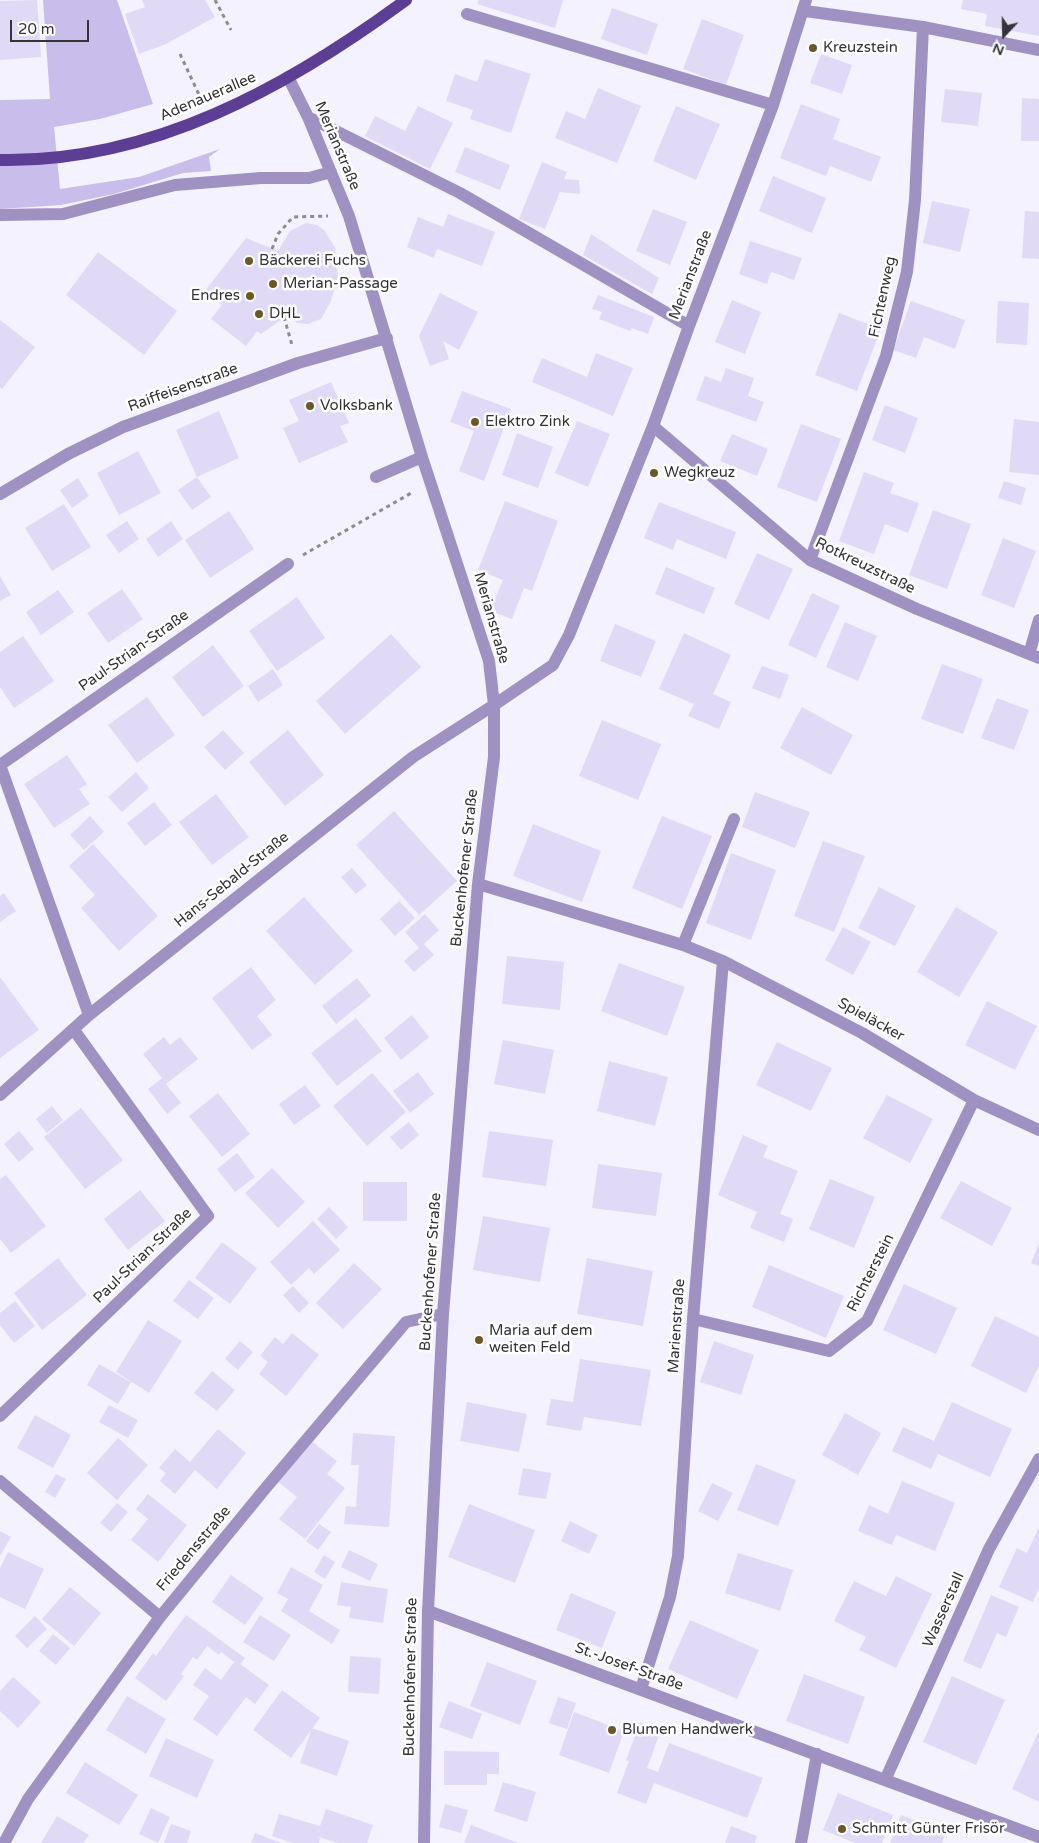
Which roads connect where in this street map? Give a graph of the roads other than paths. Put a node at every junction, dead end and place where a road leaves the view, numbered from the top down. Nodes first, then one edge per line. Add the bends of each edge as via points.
1 (406, 0) edge
2 (805, 5) edge
3 (467, 14) dead end
4 (923, 27) junction
5 (1039, 50) edge
6 (288, 77) junction
7 (773, 105) junction
8 (308, 117) junction
9 (0, 160) edge
10 (331, 172) junction
11 (0, 215) edge
12 (689, 326) junction
13 (387, 338) junction
14 (653, 426) junction
15 (422, 458) junction
16 (376, 477) dead end
17 (0, 494) edge
18 (810, 560) junction
19 (288, 564) road end
20 (1039, 620) edge
21 (1034, 656) edge
22 (494, 705) junction
23 (0, 765) edge
24 (734, 820) dead end
25 (478, 884) junction
26 (683, 945) junction
27 (724, 961) junction
28 (89, 1015) junction
29 (74, 1030) junction
30 (0, 1095) edge
31 (974, 1100) junction
32 (1039, 1130) edge
33 (443, 1314) junction
34 (693, 1320) junction
35 (0, 1416) edge
36 (1039, 1459) edge
37 (0, 1481) edge
38 (428, 1611) junction
39 (160, 1616) junction
40 (641, 1689) junction
41 (818, 1754) junction
42 (886, 1778) junction
43 (1039, 1837) edge
44 (4, 1843) edge
45 (424, 1843) edge
46 (801, 1843) edge

1 - 6 main road, Adenauerallee via 365,30
2 - 4 street
2 - 7 street, Merianstraße
3 - 7 street
4 - 5 street
4 - 18 street, Fichtenweg via 915,200 907,272 886,356
6 - 8 street, Merianstraße
6 - 9 main road, Adenauerallee via 243,103 188,126 136,142 29,161
7 - 12 street, Merianstraße
8 - 10 street, Merianstraße
8 - 12 street via 460,193
10 - 11 street via 308,178 176,185 64,214
10 - 13 street, Merianstraße via 349,216
12 - 14 street, Merianstraße
13 - 15 street, Merianstraße
13 - 17 street, Raiffeisenstraße via 298,363 122,428 68,454
14 - 18 street, Rotkreuzstraße
14 - 22 street, Merianstraße via 569,636 554,665
15 - 16 street
15 - 22 street, Merianstraße via 489,661
18 - 21 street, Rotkreuzstraße via 917,609
19 - 23 street, Paul-Strian-Straße
20 - 21 street
22 - 25 street, Buckenhofener Straße via 494,756
22 - 28 street, Hans-Sebald-Straße via 413,757
23 - 28 street, Paul-Strian-Straße
24 - 26 street
25 - 26 street, Spieläcker
25 - 33 street, Buckenhofener Straße
26 - 27 street, Spieläcker
27 - 31 street, Spieläcker via 862,1033
27 - 34 street, Marienstraße
28 - 29 street, Hans-Sebald-Straße
29 - 30 street, Hans-Sebald-Straße
29 - 35 street, Paul-Strian-Straße via 208,1216
31 - 32 street, Spieläcker
31 - 34 street, Richterstein via 867,1321 829,1351
33 - 38 street, Buckenhofener Straße
33 - 39 street, Friedensstraße via 406,1322
34 - 40 street, Marienstraße via 678,1556 670,1597
36 - 42 street, Wasserstall via 990,1549
37 - 39 street
38 - 40 street, St.-Josef-Straße
38 - 45 street, Buckenhofener Straße
39 - 44 street, Friedensstraße via 28,1799
40 - 41 street, St.-Josef-Straße
41 - 42 street, St.-Josef-Straße
41 - 46 street
42 - 43 street, St.-Josef-Straße

